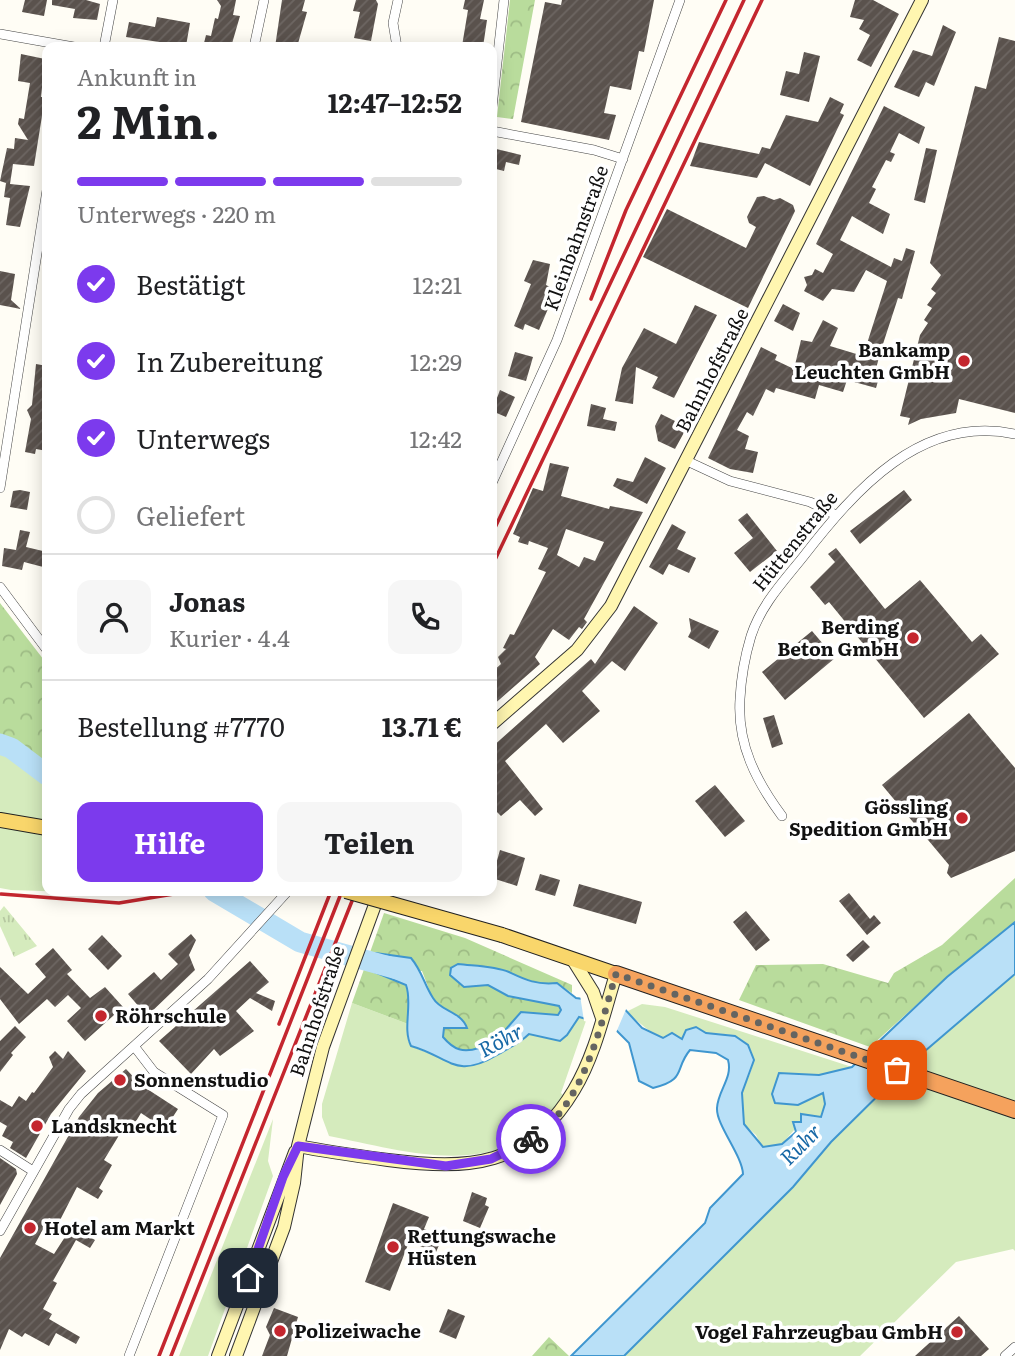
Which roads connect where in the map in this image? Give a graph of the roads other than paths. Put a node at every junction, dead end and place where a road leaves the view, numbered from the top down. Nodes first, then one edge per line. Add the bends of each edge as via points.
1 (113, 0) edge
2 (264, 0) edge
3 (398, 0) edge
4 (504, 0) edge
5 (680, 0) edge
6 (922, 0) edge
7 (0, 34) edge
8 (44, 42) edge
9 (105, 42) edge
10 (255, 42) edge
11 (396, 42) edge
12 (497, 62) edge
13 (497, 132) edge
14 (623, 159) junction
15 (42, 222) edge
16 (1015, 434) edge
17 (687, 461) junction
18 (497, 472) edge
19 (0, 488) edge
20 (836, 515) junction
21 (0, 587) edge
22 (42, 643) edge
23 (497, 720) edge
24 (782, 816) dead end
25 (0, 821) edge
26 (42, 827) edge
27 (284, 896) edge
28 (364, 896) edge
29 (378, 896) edge
30 (573, 960) junction
31 (616, 974) junction
32 (602, 1018) junction
33 (134, 1046) junction
34 (1015, 1111) edge
35 (298, 1146) junction
36 (0, 1150) edge
37 (33, 1171) junction
38 (0, 1231) edge
39 (1015, 1347) edge
40 (129, 1356) edge
41 (218, 1356) edge
42 (236, 1356) edge
43 (1005, 1356) edge

1 - 9 street
2 - 10 street
3 - 11 street via 393,23
4 - 12 street
5 - 14 street, Kleinbahnstraße
6 - 17 street, Bahnhofstraße
7 - 8 street
13 - 14 street
14 - 18 street, Kleinbahnstraße via 556,340
15 - 19 street
16 - 20 street, Hüttenstraße via 967,432 928,442 881,472
17 - 20 street via 730,481 810,502
17 - 23 street, Bahnhofstraße via 592,635
20 - 24 street, Hüttenstraße via 766,604 751,636 744,669 741,730 749,762
21 - 22 street
25 - 26 main road
27 - 33 street via 246,940
28 - 30 main road, bridge via 481,928
29 - 35 street, Bahnhofstraße via 323,1047
30 - 31 main road
30 - 32 street via 593,992
31 - 32 street
31 - 34 highway
32 - 35 street via 574,1089 538,1134 513,1150 477,1163 434,1166
33 - 37 street via 69,1109
33 - 40 street via 153,1072 223,1115
35 - 41 street, Bahnhofstraße
35 - 42 street, Bahnhofstraße via 285,1227
36 - 37 street
37 - 38 street
39 - 43 street

